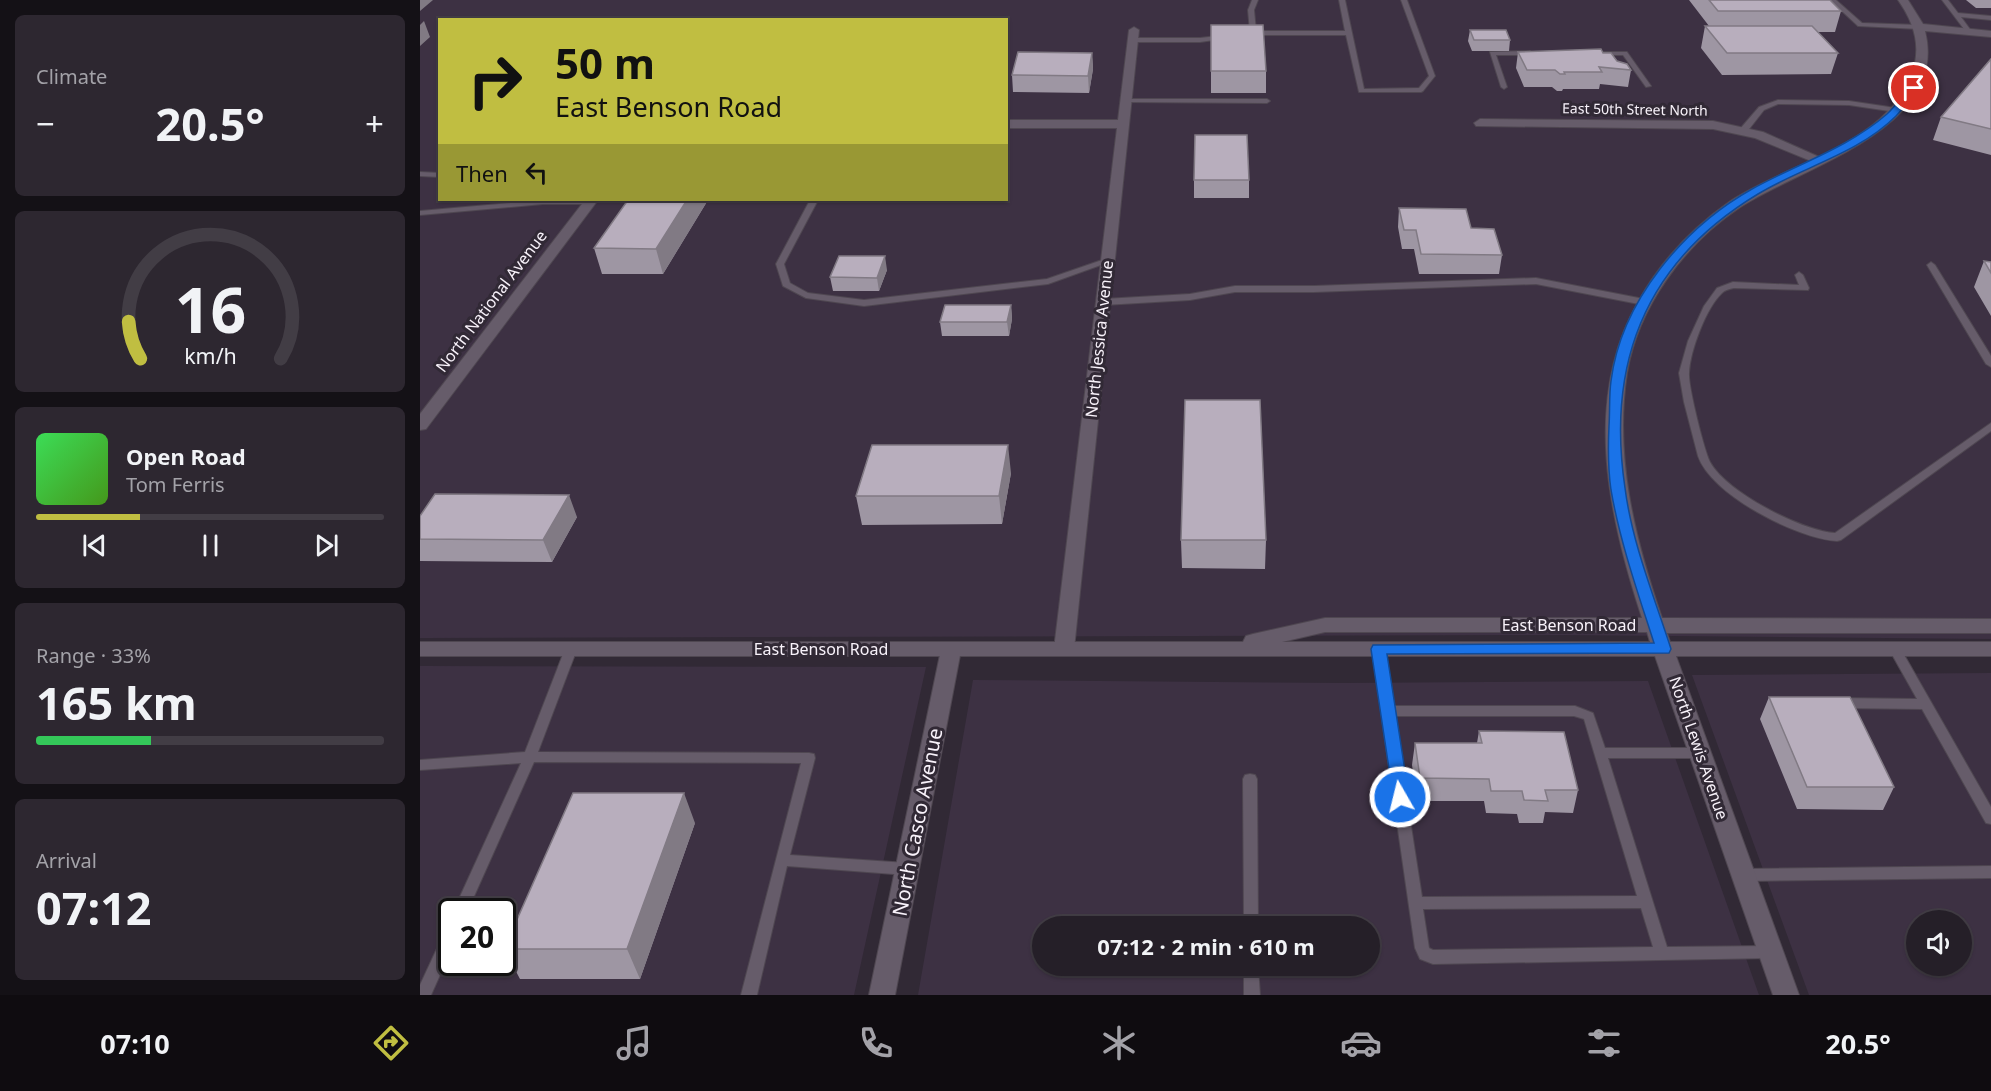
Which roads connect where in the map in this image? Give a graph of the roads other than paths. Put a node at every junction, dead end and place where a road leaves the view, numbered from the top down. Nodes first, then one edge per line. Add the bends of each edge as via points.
1 (1255, 0) edge
2 (1342, 0) edge
3 (1404, 0) edge
4 (1833, 0) edge
5 (1903, 0) edge
6 (1945, 0) edge
7 (1957, 15) junction
8 (1991, 18) edge
9 (1919, 27) junction
10 (1969, 32) junction
11 (1253, 33) junction
12 (1349, 33) junction
13 (1991, 34) edge
14 (1134, 35) joint
15 (1243, 35) edge
16 (1232, 36) edge
17 (1536, 53) edge
18 (1591, 53) edge
19 (1648, 86) dead end
20 (1504, 87) dead end
21 (1126, 101) junction
22 (1268, 101) dead end
23 (1896, 110) junction
24 (1479, 123) dead end
25 (1008, 124) edge
26 (1124, 124) junction
27 (1743, 131) junction
28 (1820, 160) junction
29 (420, 174) edge
30 (438, 175) edge
31 (542, 201) edge
32 (589, 201) edge
33 (813, 201) edge
34 (420, 213) edge
35 (1108, 261) junction
36 (1931, 265) dead end
37 (1799, 275) dead end
38 (1104, 302) junction
39 (1644, 302) junction
40 (1991, 363) edge
41 (423, 417) edge
42 (1991, 426) edge
43 (1656, 626) junction
44 (1991, 626) edge
45 (420, 649) edge
46 (571, 649) junction
47 (1064, 649) junction
48 (1222, 649) junction
49 (1378, 649) junction
50 (1664, 649) junction
51 (1895, 649) junction
52 (1991, 649) edge
53 (951, 650) junction
54 (1822, 702) edge
55 (1926, 704) junction
56 (1388, 711) junction
57 (1602, 753) junction
58 (1700, 753) junction
59 (530, 758) junction
60 (420, 765) edge
61 (1250, 779) dead end
62 (1991, 819) edge
63 (782, 861) junction
64 (907, 869) junction
65 (1991, 873) edge
66 (1744, 875) junction
67 (466, 898) edge
68 (1646, 902) junction
69 (1416, 903) junction
70 (1251, 916) edge
71 (1771, 952) junction
72 (1662, 954) junction
73 (438, 962) edge
74 (1251, 976) edge
75 (423, 995) edge
76 (749, 995) edge
77 (882, 995) edge
78 (1252, 995) edge
79 (1786, 995) edge

1 - 11 lane via 1251,10
2 - 12 lane
3 - 12 lane via 1432,76 1421,90 1361,92
4 - 9 lane via 1860,25
5 - 9 street, North Lewis Avenue
6 - 7 lane
7 - 8 lane
7 - 10 lane
9 - 10 street
9 - 23 street, North Lewis Avenue via 1921,67 1914,88
10 - 13 street
11 - 12 lane
11 - 15 lane
14 - 16 lane via 1200,40
14 - 21 street, North Jessica Avenue
17 - 20 lane via 1492,53
18 - 19 lane via 1624,53
21 - 22 lane
21 - 26 street, North Jessica Avenue
23 - 27 lane via 1848,103 1778,102 1759,109
23 - 28 street, North Lewis Avenue via 1859,140
24 - 27 street, East 50th Street North via 1679,123
25 - 26 street
26 - 35 street, North Jessica Avenue
27 - 28 street, East 50th Street North
28 - 39 street, North Lewis Avenue via 1754,192 1721,214 1675,257
29 - 30 lane
31 - 34 lane
32 - 41 street, North National Avenue
33 - 35 lane via 780,264 786,284 807,295 864,303 927,296 1048,281
35 - 38 street, North Jessica Avenue
36 - 40 lane
37 - 42 lane via 1805,288 1722,288 1697,330 1683,375 1705,461 1731,491 1796,528 1837,537
38 - 39 lane via 1190,297 1235,289 1536,281
38 - 47 street, North Jessica Avenue
39 - 43 street, North Lewis Avenue via 1628,336 1617,380 1615,455 1629,543
43 - 44 street, East Benson Road
43 - 48 street, East Benson Road via 1325,625
43 - 50 street, North Lewis Avenue
45 - 46 street, East Benson Road
46 - 53 street, East Benson Road
46 - 59 lane
47 - 48 street, East Benson Road
47 - 53 street, East Benson Road
48 - 49 street, East Benson Road
49 - 50 street, East Benson Road
49 - 56 lane
50 - 51 street, East Benson Road
50 - 58 street, North Lewis Avenue
51 - 52 street, East Benson Road
51 - 55 lane
53 - 64 street, North Casco Avenue
54 - 55 lane
55 - 62 lane
56 - 57 lane via 1583,712 1592,721
56 - 69 lane
57 - 58 lane
57 - 68 lane
58 - 66 street, North Lewis Avenue
59 - 60 lane
59 - 63 lane via 808,758
59 - 67 lane
61 - 70 lane
63 - 64 lane
63 - 76 lane
64 - 77 street, North Casco Avenue
65 - 66 lane
66 - 71 street, North Lewis Avenue
68 - 69 lane
68 - 72 lane
69 - 72 lane via 1422,948 1433,957
71 - 72 lane
71 - 79 street, North Lewis Avenue
73 - 75 lane
74 - 78 lane

